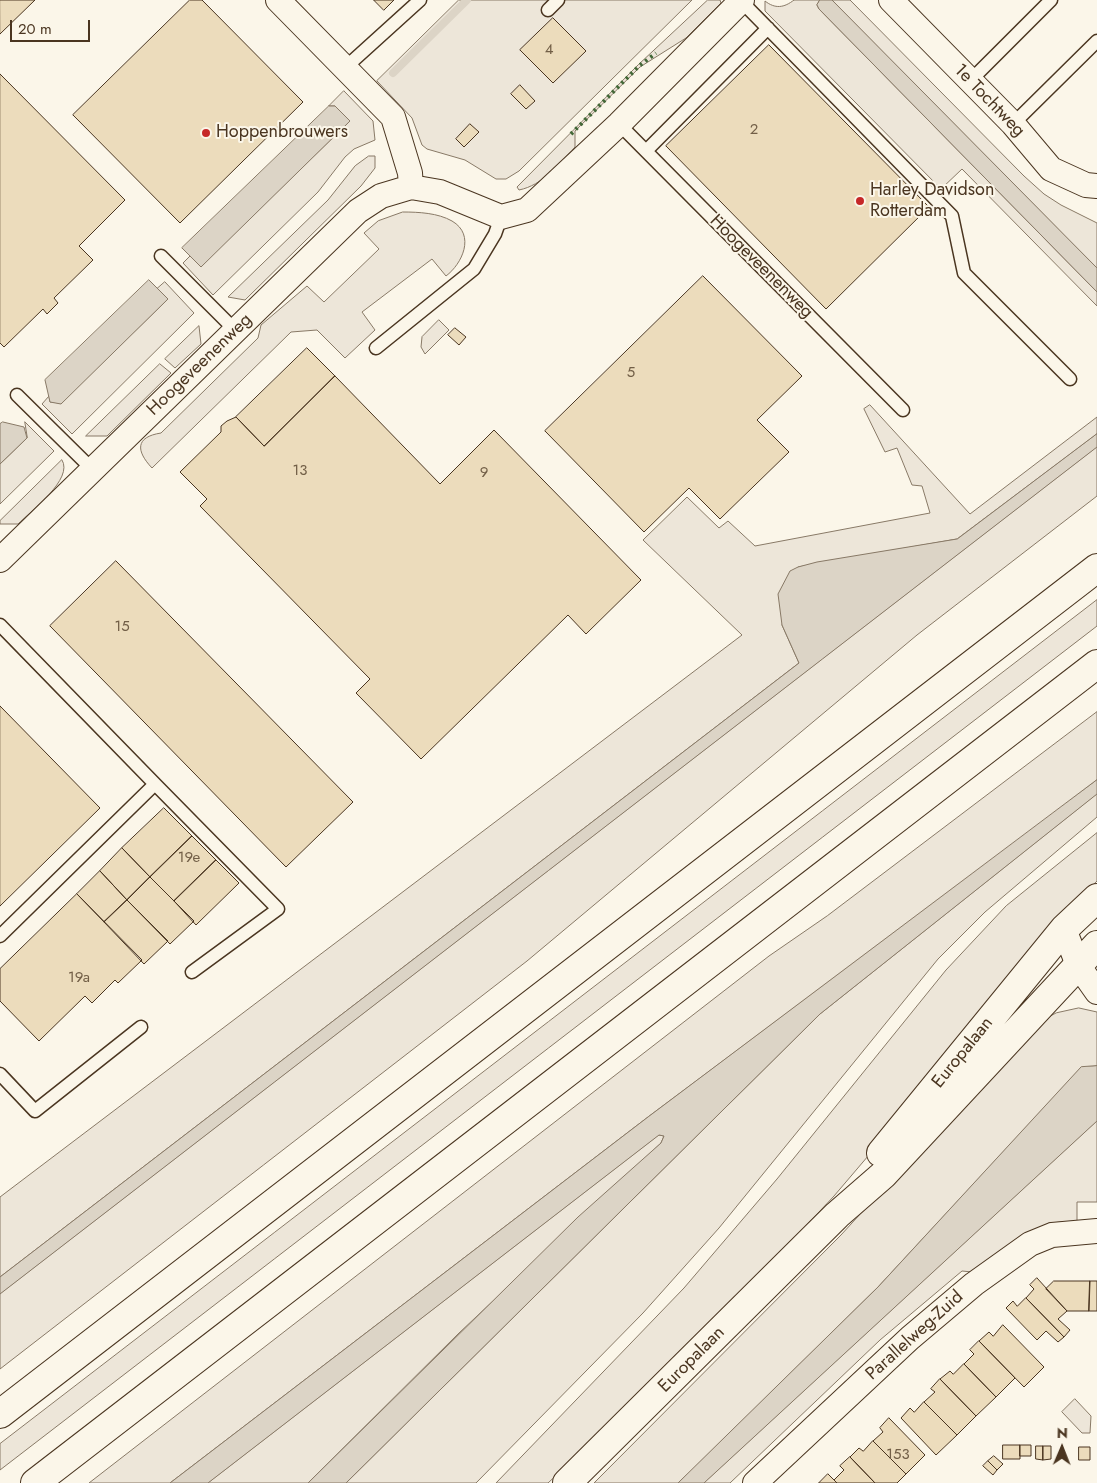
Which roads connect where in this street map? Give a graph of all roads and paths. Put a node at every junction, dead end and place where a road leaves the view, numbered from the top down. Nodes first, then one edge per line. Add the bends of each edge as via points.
1 (278, 0) edge
2 (420, 0) edge
3 (558, 0) edge
4 (891, 0) edge
5 (1051, 0) edge
6 (738, 2) edge
7 (548, 10) dead end
8 (768, 28) junction
9 (1097, 41) edge
10 (346, 67) junction
11 (970, 81) junction
12 (619, 124) junction
13 (1013, 124) junction
14 (646, 151) junction
15 (1097, 186) edge
16 (412, 187) junction
17 (501, 217) junction
18 (161, 256) dead end
19 (235, 330) junction
20 (376, 348) dead end
21 (1070, 379) dead end
22 (17, 395) dead end
23 (903, 410) dead end
24 (92, 470) junction
25 (3, 553) edge
26 (1097, 568) edge
27 (0, 625) edge
28 (1097, 664) edge
29 (155, 784) junction
30 (1097, 898) edge
31 (1064, 929) junction
32 (0, 936) edge
33 (1097, 937) edge
34 (1097, 945) edge
35 (1078, 965) junction
36 (192, 972) dead end
37 (1097, 992) edge
38 (141, 1027) dead end
39 (0, 1074) edge
40 (837, 1215) junction
41 (1097, 1231) edge
42 (0, 1414) edge
43 (35, 1483) edge
44 (567, 1483) edge
45 (755, 1483) edge

1 - 10 street
2 - 10 lane
3 - 7 lane
4 - 11 street, 1e Tochtweg
5 - 11 lane
6 - 8 lane
6 - 12 street
8 - 14 lane
8 - 21 lane via 952,216 964,273
9 - 13 lane
10 - 16 street via 393,117
11 - 13 street, 1e Tochtweg
12 - 14 lane, Hoogeveenenweg
12 - 17 street via 527,210
13 - 15 street, 1e Tochtweg via 1051,169 1086,185
14 - 23 lane, Hoogeveenenweg
16 - 17 street, Hoogeveenenweg via 440,192
16 - 19 street, Hoogeveenenweg via 381,196 358,210
17 - 20 lane via 474,270
18 - 19 lane
19 - 24 street, Hoogeveenenweg
22 - 24 lane
24 - 25 street, Hoogeveenenweg
26 - 42 main road
27 - 29 lane
28 - 43 main road
29 - 32 lane
29 - 36 lane via 278,909
30 - 31 main road, Europalaan
31 - 33 street
31 - 35 street
31 - 40 main road, Europalaan via 872,1163
34 - 35 main road, Europalaan
35 - 37 street
35 - 40 main road, Europalaan via 883,1175
38 - 39 lane via 35,1111
40 - 44 main road, Europalaan
41 - 45 street, Parallelweg-Zuid via 1052,1235 1030,1244 974,1284 910,1338

